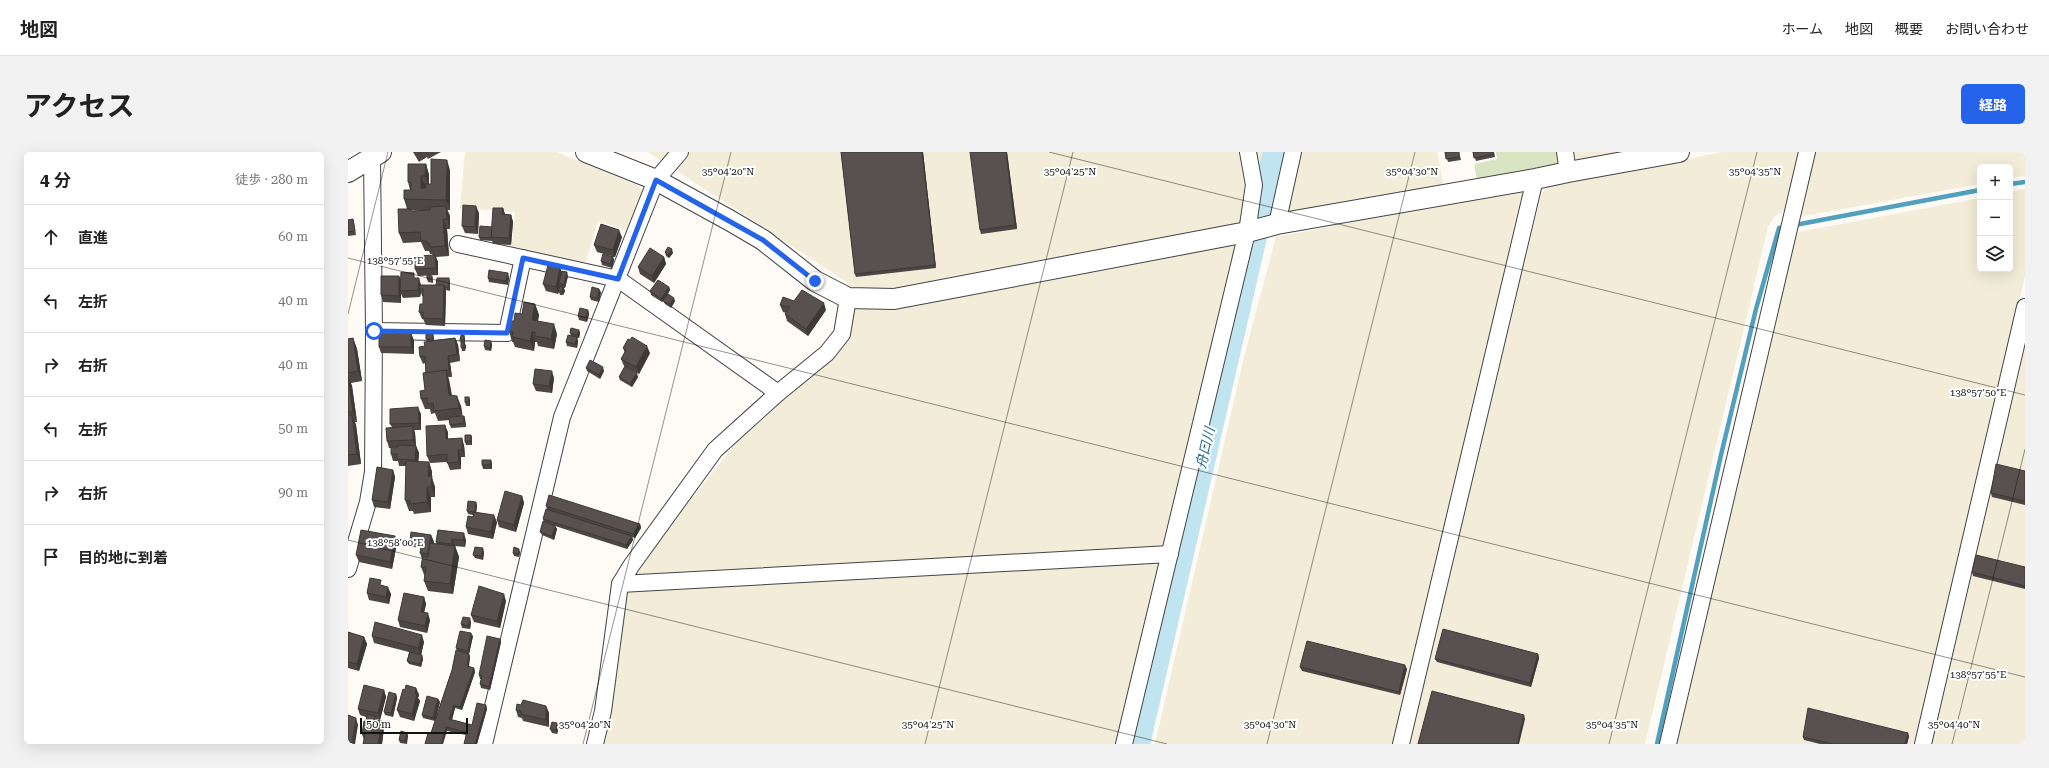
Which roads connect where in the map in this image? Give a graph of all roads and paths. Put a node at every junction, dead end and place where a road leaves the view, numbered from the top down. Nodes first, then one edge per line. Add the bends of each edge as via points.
1 (586, 152) edge
2 (680, 152) edge
3 (1248, 152) edge
4 (1293, 152) edge
5 (1565, 152) edge
6 (1678, 152) edge
7 (1807, 152) edge
8 (376, 155) edge
9 (348, 172) edge
10 (1568, 172) junction
11 (1535, 179) junction
12 (656, 180) junction
13 (1277, 224) junction
14 (1247, 232) junction
15 (458, 244) dead end
16 (523, 258) junction
17 (618, 279) junction
18 (848, 298) junction
19 (2025, 307) edge
20 (374, 331) junction
21 (778, 393) junction
22 (1170, 554) junction
23 (348, 569) edge
24 (620, 584) junction
25 (484, 744) edge
26 (595, 744) edge
27 (1124, 744) edge
28 (1401, 744) edge
29 (1668, 744) edge
30 (1923, 744) edge

1 - 12 street
2 - 12 street
3 - 14 street via 1254,185
4 - 13 street
5 - 10 street
6 - 10 street
7 - 29 street
8 - 9 street
8 - 20 street
10 - 11 street
11 - 13 street
11 - 28 street
12 - 17 street
12 - 18 street via 763,240 815,281
13 - 14 street
14 - 18 street via 894,299
14 - 22 street
15 - 16 street
16 - 17 street
16 - 20 street via 507,333
17 - 21 street
17 - 25 street via 562,417
18 - 21 street via 842,334 827,353
19 - 30 street
20 - 23 street via 373,472 368,502
21 - 24 street via 715,450
22 - 24 street
22 - 27 street
24 - 26 street via 603,711

